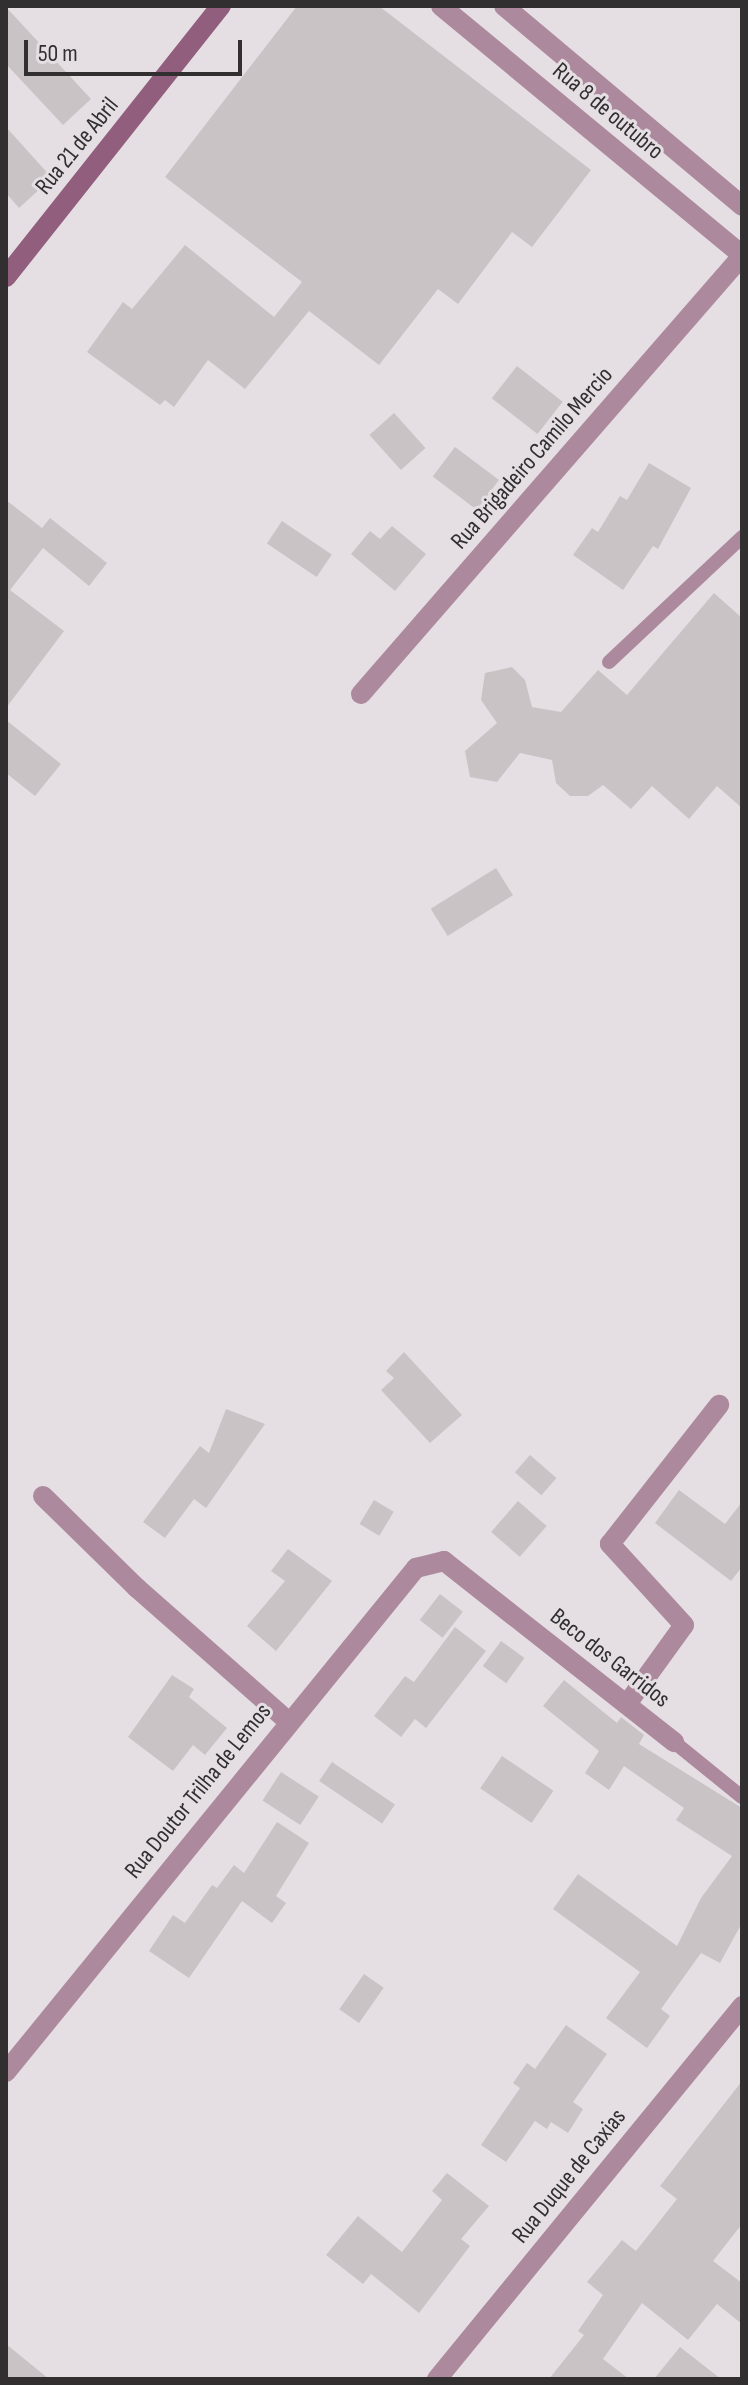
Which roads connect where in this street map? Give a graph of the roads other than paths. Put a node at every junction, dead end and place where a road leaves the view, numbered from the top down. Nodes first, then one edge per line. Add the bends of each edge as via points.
1 (441, 6) edge
2 (504, 6) edge
3 (221, 7) edge
4 (742, 206) edge
5 (742, 256) edge
6 (6, 277) edge
7 (742, 537) edge
8 (609, 662) dead end
9 (361, 694) dead end
10 (719, 1405) dead end
11 (43, 1496) dead end
12 (444, 1561) joint
13 (627, 1704) junction
14 (288, 1721) junction
15 (674, 1742) joint
16 (742, 1797) edge
17 (742, 2006) edge
18 (6, 2072) edge
19 (437, 2379) edge

1 - 5 street, Rua 8 de outubro
2 - 4 street, Rua 8 de outubro
3 - 6 street, Rua 21 de Abril
5 - 9 street, Rua Brigadeiro Camilo Mercio
7 - 8 lane
10 - 13 street via 610,1544 684,1625
11 - 14 street via 137,1588
12 - 13 street, Beco dos Garridos
12 - 14 street, Rua Doutor Trilha de Lemos via 416,1568
13 - 15 street, Beco dos Garridos
14 - 18 street, Rua Doutor Trilha de Lemos
15 - 16 lane, Beco dos Garridos
17 - 19 street, Rua Duque de Caxias

